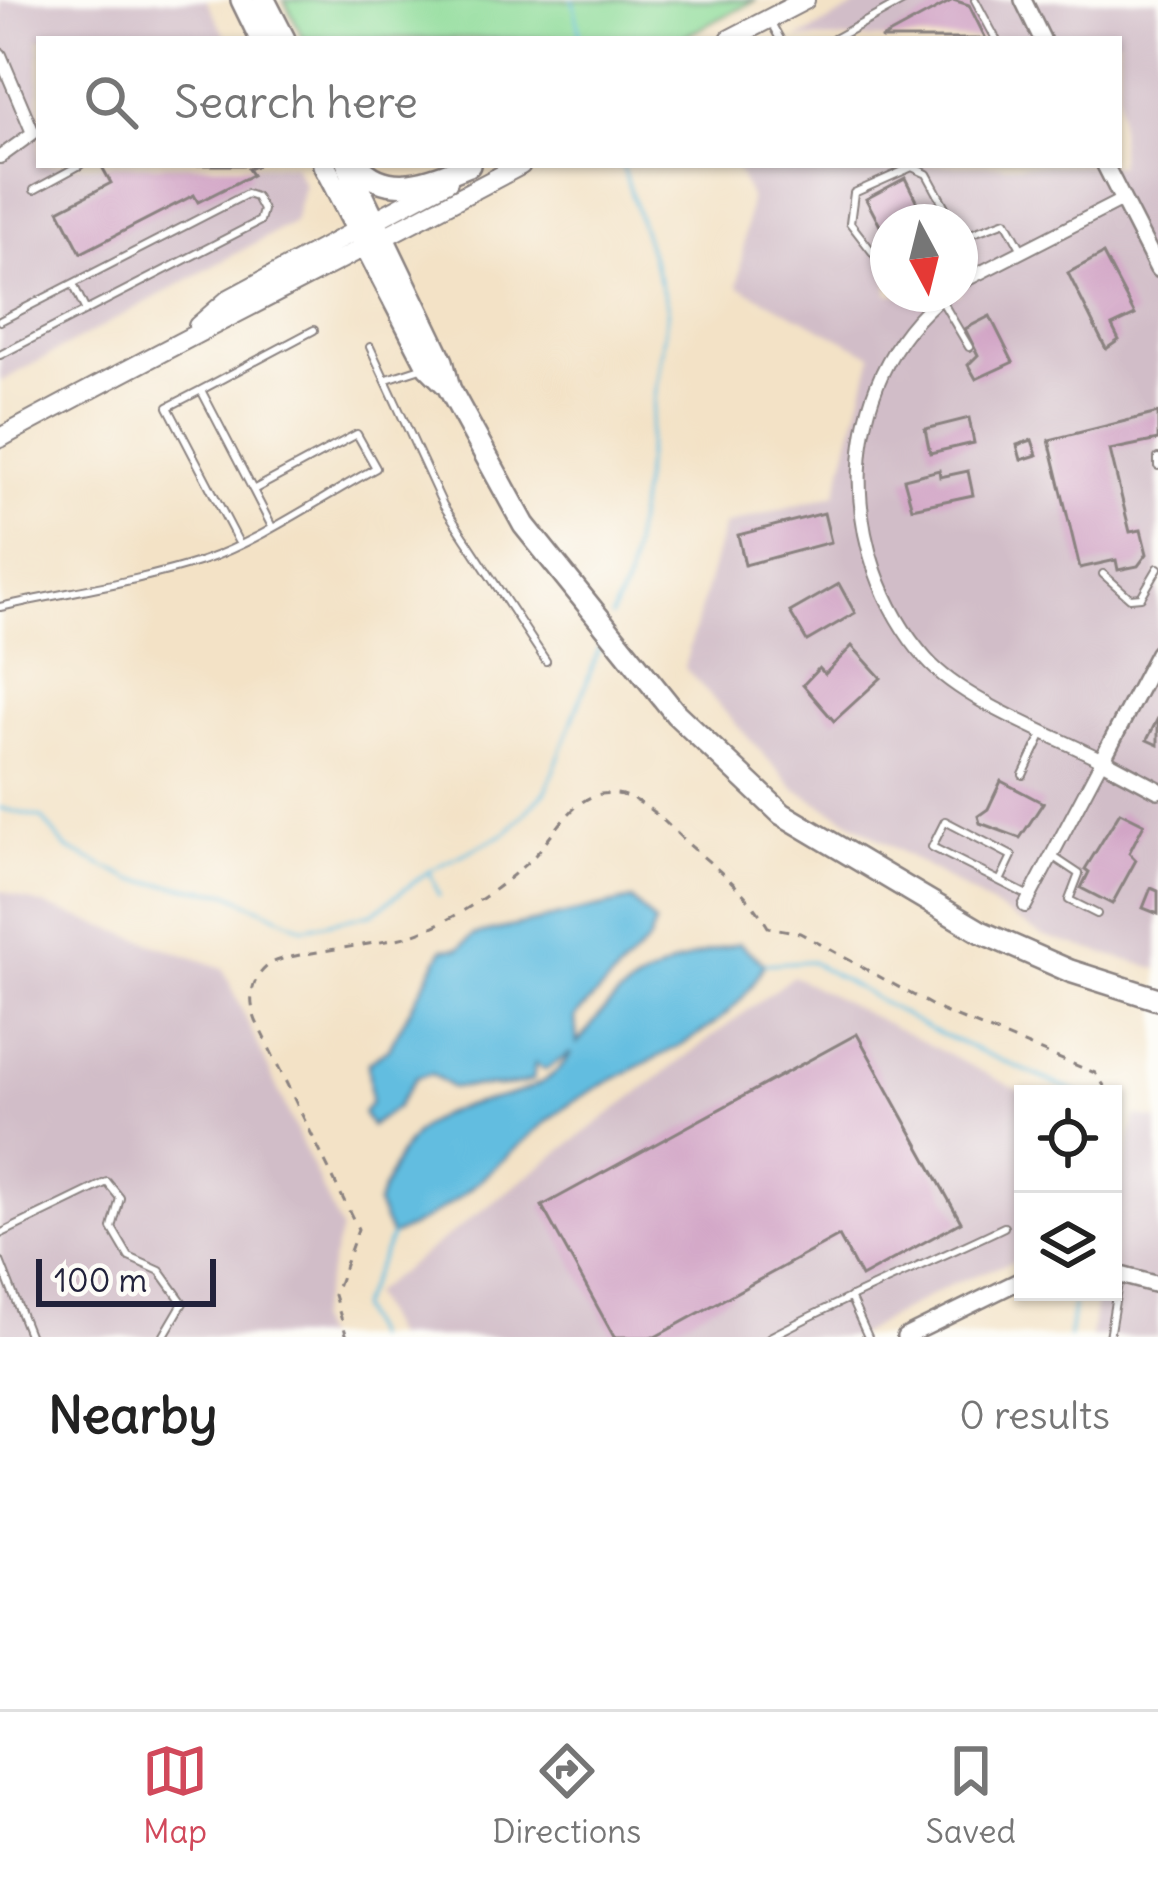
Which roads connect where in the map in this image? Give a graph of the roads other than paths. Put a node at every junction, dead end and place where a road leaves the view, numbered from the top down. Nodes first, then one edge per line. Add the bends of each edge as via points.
1 (242, 0) edge
2 (264, 0) edge
3 (806, 0) edge
4 (905, 0) edge
5 (975, 0) edge
6 (1023, 0) edge
7 (769, 19) junction
8 (260, 36) edge
9 (282, 36) edge
10 (736, 36) edge
11 (778, 36) edge
12 (839, 36) edge
13 (994, 36) edge
14 (1041, 36) edge
15 (0, 56) edge
16 (0, 158) edge
17 (74, 168) edge
18 (325, 168) edge
19 (349, 168) edge
20 (360, 168) edge
21 (462, 168) edge
22 (469, 168) edge
23 (515, 168) edge
24 (910, 168) edge
25 (914, 168) edge
26 (1106, 168) edge
27 (34, 190) dead end
28 (1122, 200) junction
29 (943, 204) edge
30 (978, 231) edge
31 (370, 235) junction
32 (870, 249) edge
33 (1022, 250) junction
34 (1158, 269) edge
35 (978, 273) edge
36 (73, 284) junction
37 (86, 310) junction
38 (924, 312) edge
39 (951, 312) edge
40 (0, 321) edge
41 (314, 330) dead end
42 (370, 346) dead end
43 (969, 346) dead end
44 (0, 355) edge
45 (428, 366) junction
46 (387, 379) junction
47 (449, 388) junction
48 (201, 390) junction
49 (0, 438) edge
50 (253, 490) junction
51 (271, 525) junction
52 (239, 542) junction
53 (1158, 568) edge
54 (1103, 574) dead end
55 (0, 607) edge
56 (1158, 655) edge
57 (546, 661) dead end
58 (1044, 730) junction
59 (1102, 760) junction
60 (1023, 775) dead end
61 (1158, 790) edge
62 (1052, 856) junction
63 (1000, 881) junction
64 (1028, 902) joint
65 (1097, 914) dead end
66 (1158, 999) edge
67 (1004, 1227) dead end
68 (0, 1234) edge
69 (0, 1261) edge
70 (1122, 1277) edge
71 (1014, 1283) edge
72 (1158, 1286) edge
73 (849, 1295) junction
74 (1113, 1301) edge
75 (30, 1337) edge
76 (164, 1337) edge
77 (770, 1337) edge
78 (868, 1337) edge
79 (904, 1337) edge
80 (1109, 1337) edge

1 - 8 highway
2 - 9 highway
3 - 7 main road
4 - 12 lane
5 - 13 lane
6 - 14 street
7 - 10 main road
7 - 11 lane
15 - 16 street via 33,133
17 - 27 lane
18 - 31 highway
19 - 31 highway
20 - 21 highway via 402,185
22 - 31 main road
23 - 31 main road
24 - 32 lane via 854,193 850,223
25 - 29 lane
26 - 28 street
28 - 33 street
28 - 34 street
30 - 33 lane via 1006,221
31 - 45 highway
31 - 47 highway via 442,361
31 - 49 main road via 240,315
33 - 35 street
36 - 37 lane
36 - 37 lane via 248,194 263,210 260,221
36 - 40 lane
37 - 44 lane
38 - 58 street via 871,404 858,450 858,502 872,564 927,660
39 - 43 lane
41 - 48 lane
42 - 46 lane
45 - 46 lane
45 - 47 highway
46 - 57 lane via 443,505
47 - 66 highway via 524,525 587,606 676,714 782,814 982,932
48 - 50 lane
48 - 52 lane via 168,407
50 - 51 lane
50 - 51 lane via 357,434 376,468
51 - 52 lane
52 - 55 lane via 204,560
53 - 54 lane via 1141,597 1130,598
56 - 59 street
58 - 59 street
58 - 60 lane
59 - 61 street
59 - 62 street
62 - 64 street
62 - 65 lane via 1079,874 1069,900
63 - 63 lane via 932,847 945,820 1012,856
63 - 64 lane
67 - 73 lane
68 - 76 lane via 106,1182 120,1198 112,1228 129,1257 160,1271 183,1303
69 - 75 lane
70 - 72 street
71 - 79 street
73 - 77 lane
73 - 78 lane
74 - 80 lane

